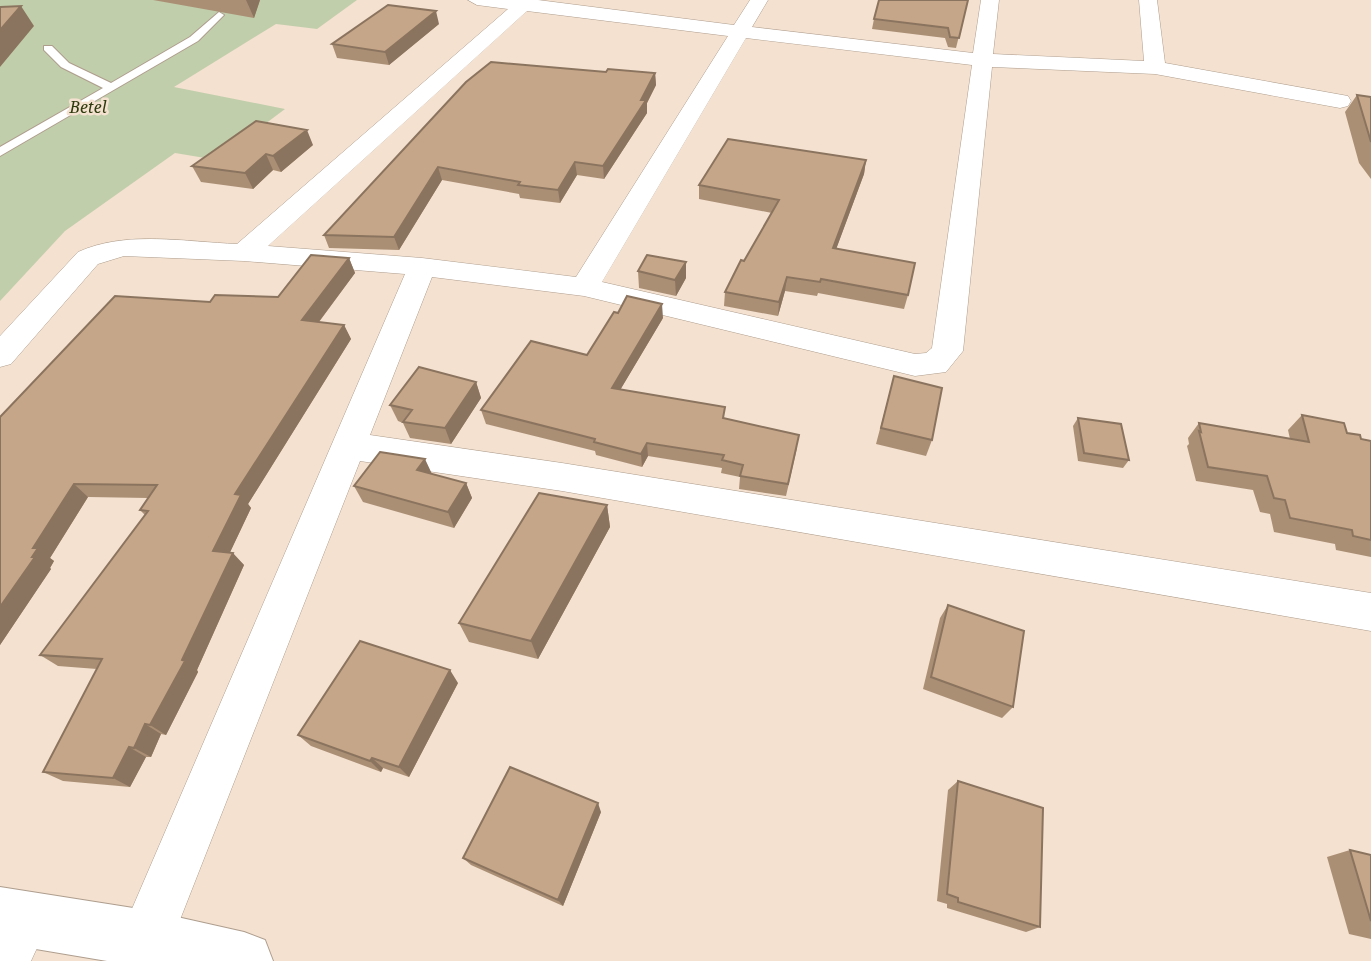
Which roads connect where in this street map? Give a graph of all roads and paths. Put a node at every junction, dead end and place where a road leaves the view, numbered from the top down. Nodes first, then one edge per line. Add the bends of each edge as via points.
1 (477, 0) edge
2 (759, 0) edge
3 (990, 0) edge
4 (1148, 0) edge
5 (525, 3) edge
6 (219, 15) dead end
7 (740, 32) junction
8 (48, 48) dead end
9 (983, 60) junction
10 (1154, 68) junction
11 (112, 88) junction
12 (1340, 101) dead end
13 (0, 152) edge
14 (244, 253) junction
15 (422, 267) junction
16 (584, 287) junction
17 (0, 356) edge
18 (350, 446) junction
19 (1371, 612) edge
20 (8, 932) edge
21 (146, 939) junction
22 (243, 961) edge

1 - 5 street
2 - 7 street
3 - 9 street
4 - 10 street
5 - 7 street
5 - 14 street
6 - 11 lane via 186,45
7 - 9 street
7 - 16 street
8 - 11 lane via 65,65
9 - 10 street
9 - 16 street via 947,351 935,364 915,365
10 - 12 street
11 - 13 lane
14 - 15 street
14 - 17 street via 103,251 88,258
15 - 16 street
15 - 18 street
18 - 19 street
18 - 21 street
20 - 21 street
21 - 22 street

